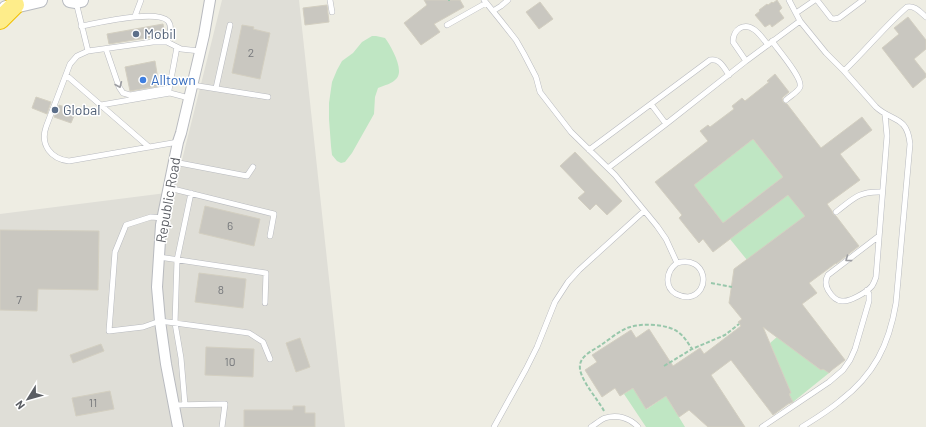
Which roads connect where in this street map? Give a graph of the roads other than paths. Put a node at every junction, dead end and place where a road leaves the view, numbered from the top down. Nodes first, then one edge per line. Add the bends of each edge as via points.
1 (40, 0) edge
2 (75, 0) edge
3 (141, 0) edge
4 (210, 0) edge
5 (330, 0) edge
6 (508, 0) edge
7 (789, 0) edge
8 (816, 0) edge
9 (863, 0) edge
10 (485, 1) edge
11 (8, 7) edge
12 (493, 11) junction
13 (332, 12) dead end
14 (796, 13) junction
15 (135, 16) junction
16 (926, 17) edge
17 (0, 20) edge
18 (800, 21) junction
19 (230, 25) dead end
20 (447, 25) dead end
21 (81, 26) junction
22 (167, 42) junction
23 (770, 43) junction
24 (177, 47) junction
25 (106, 48) junction
26 (200, 50) junction
27 (88, 51) junction
28 (746, 61) junction
29 (844, 71) junction
30 (66, 75) junction
31 (729, 75) junction
32 (192, 85) junction
33 (216, 88) junction
34 (169, 90) junction
35 (268, 97) dead end
36 (189, 98) junction
37 (786, 100) dead end
38 (652, 104) junction
39 (101, 105) junction
40 (885, 114) junction
41 (666, 124) junction
42 (178, 142) junction
43 (149, 147) junction
44 (589, 150) junction
45 (174, 162) junction
46 (253, 167) dead end
47 (608, 168) junction
48 (169, 188) junction
49 (882, 192) junction
50 (191, 193) junction
51 (644, 211) junction
52 (836, 212) dead end
53 (163, 218) junction
54 (270, 236) dead end
55 (879, 236) junction
56 (159, 257) junction
57 (177, 260) junction
58 (677, 263) junction
59 (868, 290) junction
60 (265, 303) dead end
61 (160, 321) junction
62 (175, 323) junction
63 (270, 359) dead end
64 (174, 405) junction
65 (185, 405) junction
66 (176, 427) edge
67 (222, 427) edge
68 (494, 427) edge
69 (591, 427) edge
70 (638, 427) edge
71 (762, 427) edge
72 (802, 427) edge

1 - 11 main road
2 - 21 lane
3 - 15 lane
4 - 26 street, Republic Road
5 - 13 lane
6 - 12 lane
7 - 14 lane
8 - 9 lane via 831,18 836,19
8 - 14 lane
10 - 12 lane
10 - 20 lane
11 - 17 highway
12 - 44 lane via 524,54 536,77 540,92 570,132
14 - 18 lane
15 - 21 lane
15 - 22 lane via 162,18 168,21 170,32
16 - 29 lane via 913,7 907,7
18 - 23 lane
18 - 29 lane
19 - 33 lane
21 - 27 lane
22 - 24 lane
22 - 25 lane
23 - 28 lane
23 - 28 lane via 751,27 738,29 733,42
23 - 37 lane via 797,75 800,84 799,90
24 - 26 lane
24 - 34 lane
25 - 27 lane
25 -> 34 lane via 123,93 130,95
26 - 32 street, Republic Road
27 - 30 lane via 79,54 73,60
28 - 31 lane
29 - 40 lane
30 - 39 lane
30 - 43 lane via 44,131 47,148 53,155 69,161
31 - 38 lane via 719,61 711,59
31 - 41 lane
32 - 33 lane
32 - 36 street, Republic Road
33 - 35 lane
34 - 36 lane
34 - 39 lane
36 - 42 street, Republic Road
38 - 41 lane
38 - 44 lane
39 - 43 lane
40 - 49 lane via 887,136
40 - 72 lane via 903,124 910,144 896,303 889,334 873,367 862,381 840,401
41 - 47 lane
42 - 43 lane
42 - 45 street, Republic Road
44 - 47 lane
45 - 46 lane via 247,176
45 - 48 street, Republic Road
47 - 51 lane
48 - 50 lane
48 - 53 street, Republic Road
49 - 52 lane via 861,194
49 - 55 lane
50 - 54 lane via 274,214
50 - 57 lane
51 - 58 lane via 663,234
51 - 68 lane via 568,282 555,302 526,369
53 - 56 street, Republic Road
53 - 61 lane via 151,217 126,225 115,252 109,331 143,327
55 - 59 lane via 875,279
55 -> 59 lane via 830,273 826,279 830,294 840,301 852,299
56 - 57 lane
56 - 61 street, Republic Road via 157,287
57 - 60 lane via 266,273
57 - 62 lane
58 - 58 lane via 668,276 669,286 677,295 693,296 701,289 704,281 701,269 690,262
59 - 71 lane via 869,301 857,343 843,370
61 - 62 lane
61 - 64 street, Republic Road
62 - 63 lane via 249,332 262,342
62 - 65 lane
64 - 65 lane
64 - 66 street, Republic Road
65 - 67 lane via 225,404
69 - 70 lane via 612,417 622,417

